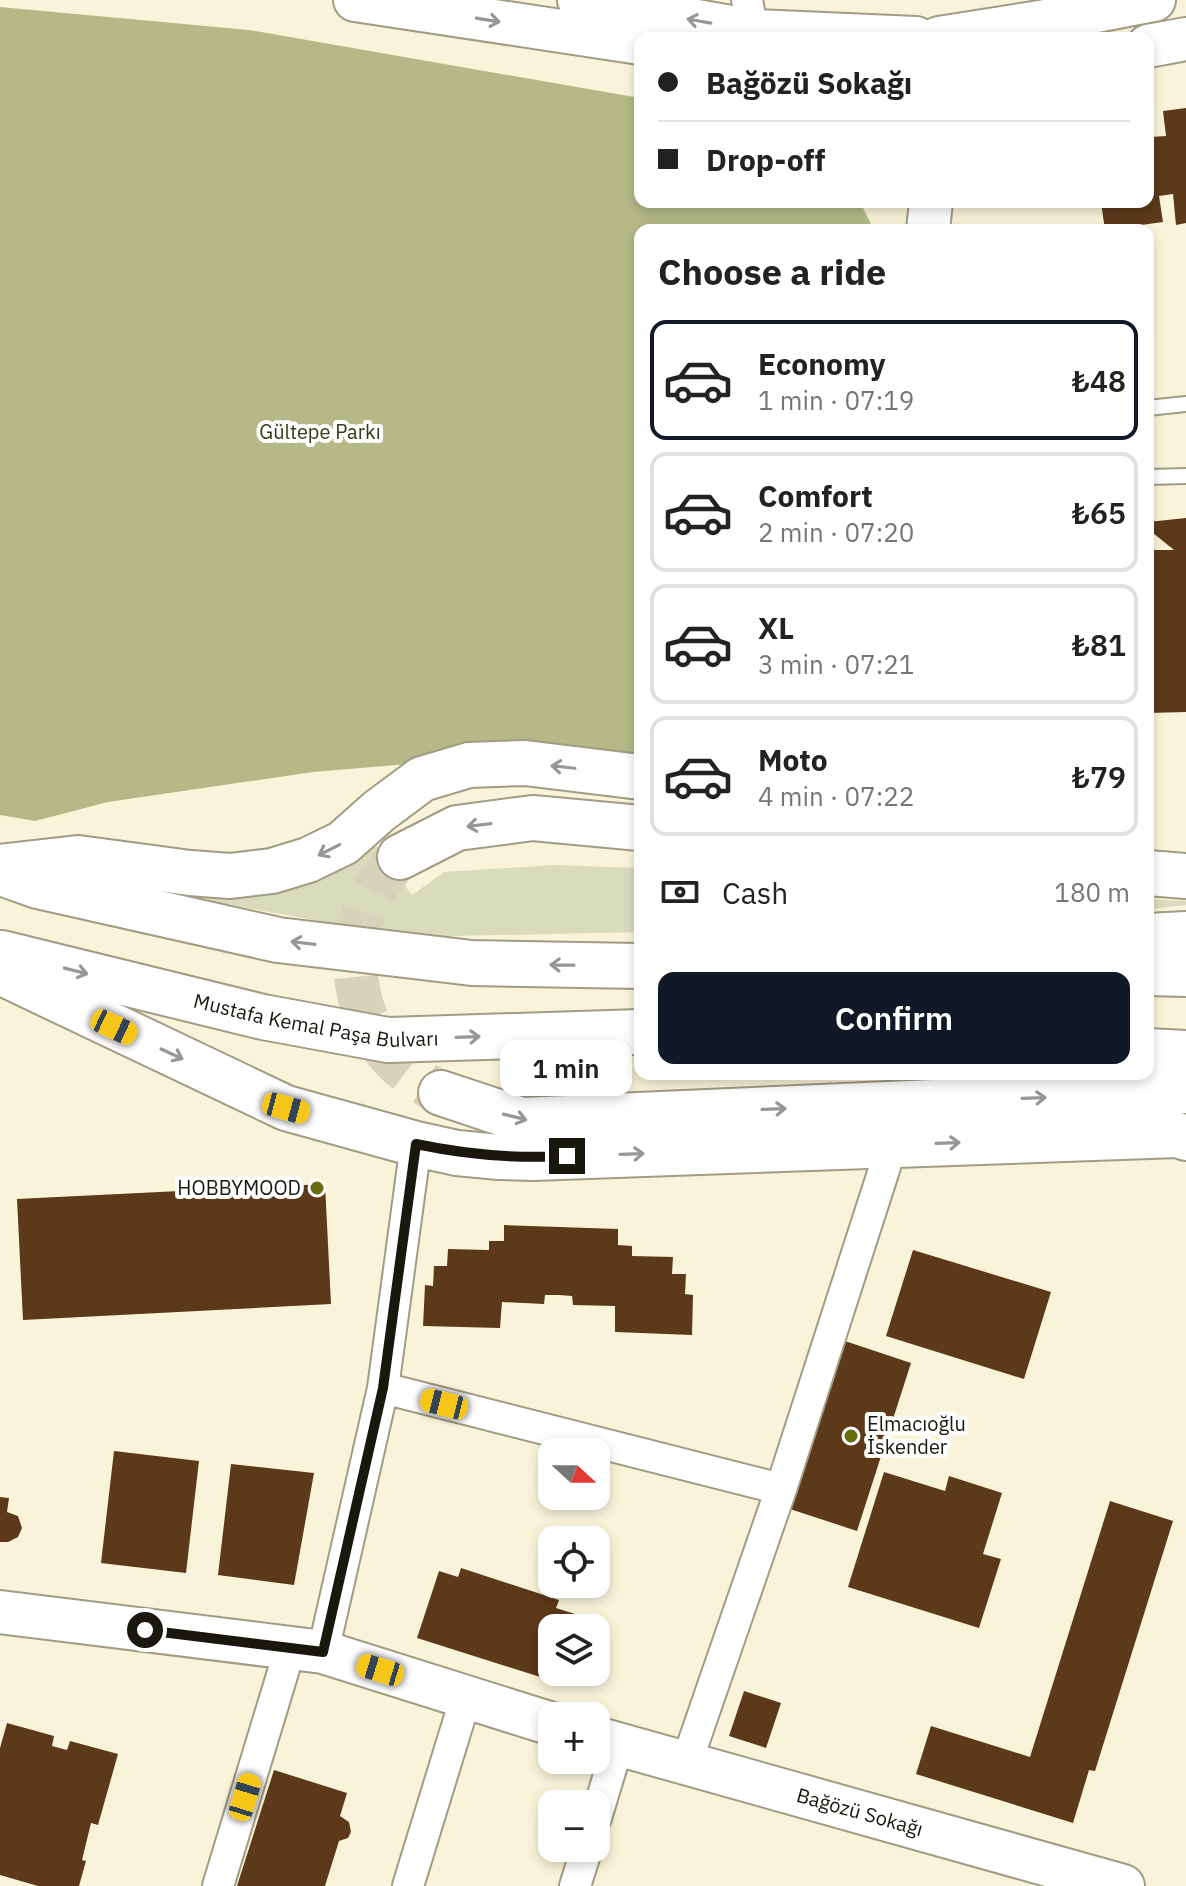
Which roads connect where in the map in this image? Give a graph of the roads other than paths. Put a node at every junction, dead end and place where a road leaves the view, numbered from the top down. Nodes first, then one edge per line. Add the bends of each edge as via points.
1 (355, 0) edge
2 (364, 0) edge
3 (579, 0) edge
4 (1154, 0) edge
5 (1039, 11) edge
6 (750, 15) edge
7 (873, 32) edge
8 (961, 32) edge
9 (1186, 39) edge
10 (634, 42) edge
11 (1154, 45) edge
12 (1186, 404) edge
13 (1154, 407) edge
14 (1186, 476) edge
15 (1154, 477) edge
16 (634, 776) edge
17 (634, 827) edge
18 (400, 857) tunnel mouth
19 (0, 870) edge
20 (1186, 934) edge
21 (1154, 936) edge
22 (0, 952) edge
23 (634, 966) edge
24 (0, 972) edge
25 (1154, 973) edge
26 (1186, 974) edge
27 (1154, 1027) edge
28 (1186, 1027) edge
29 (634, 1032) edge
30 (1154, 1051) edge
31 (1186, 1053) edge
32 (1186, 1091) edge
33 (441, 1093) tunnel mouth
34 (1186, 1138) edge
35 (416, 1144) junction
36 (892, 1145) junction
37 (383, 1388) junction
38 (781, 1489) junction
39 (0, 1612) edge
40 (306, 1650) junction
41 (466, 1697) junction
42 (538, 1720) edge
43 (610, 1743) edge
44 (686, 1764) junction
45 (583, 1862) edge
46 (218, 1886) edge
47 (408, 1886) edge
48 (575, 1886) edge
49 (1123, 1886) edge

1 - 2 street
2 -> 10 street
6 -> 3 street
4 - 5 street
5 - 8 street
6 - 7 street
9 - 11 street
12 - 13 lane
14 - 15 lane
16 -> 19 main road via 525,763 469,765 422,779 343,843 272,871 230,876 78,858
17 -> 18 main road via 533,818 457,828
23 -> 19 main road via 472,963 278,940 38,886
20 - 21 main road
22 -> 29 main road, Mustafa Kemal Paşa Bulvarı via 263,1017 388,1040
24 -> 35 main road via 286,1108
25 - 26 main road
27 - 28 main road
30 - 31 main road
33 -> 32 main road via 522,1120
36 -> 34 main road
35 -> 36 main road via 457,1153 533,1158
35 - 37 street
36 - 38 street
37 - 38 street
37 - 40 street
38 - 44 street
39 - 40 street
40 - 41 street
40 - 46 street
41 - 42 street
41 - 47 street
43 - 44 street, Bağözü Sokağı
44 - 49 street, Bağözü Sokağı
45 - 48 street

